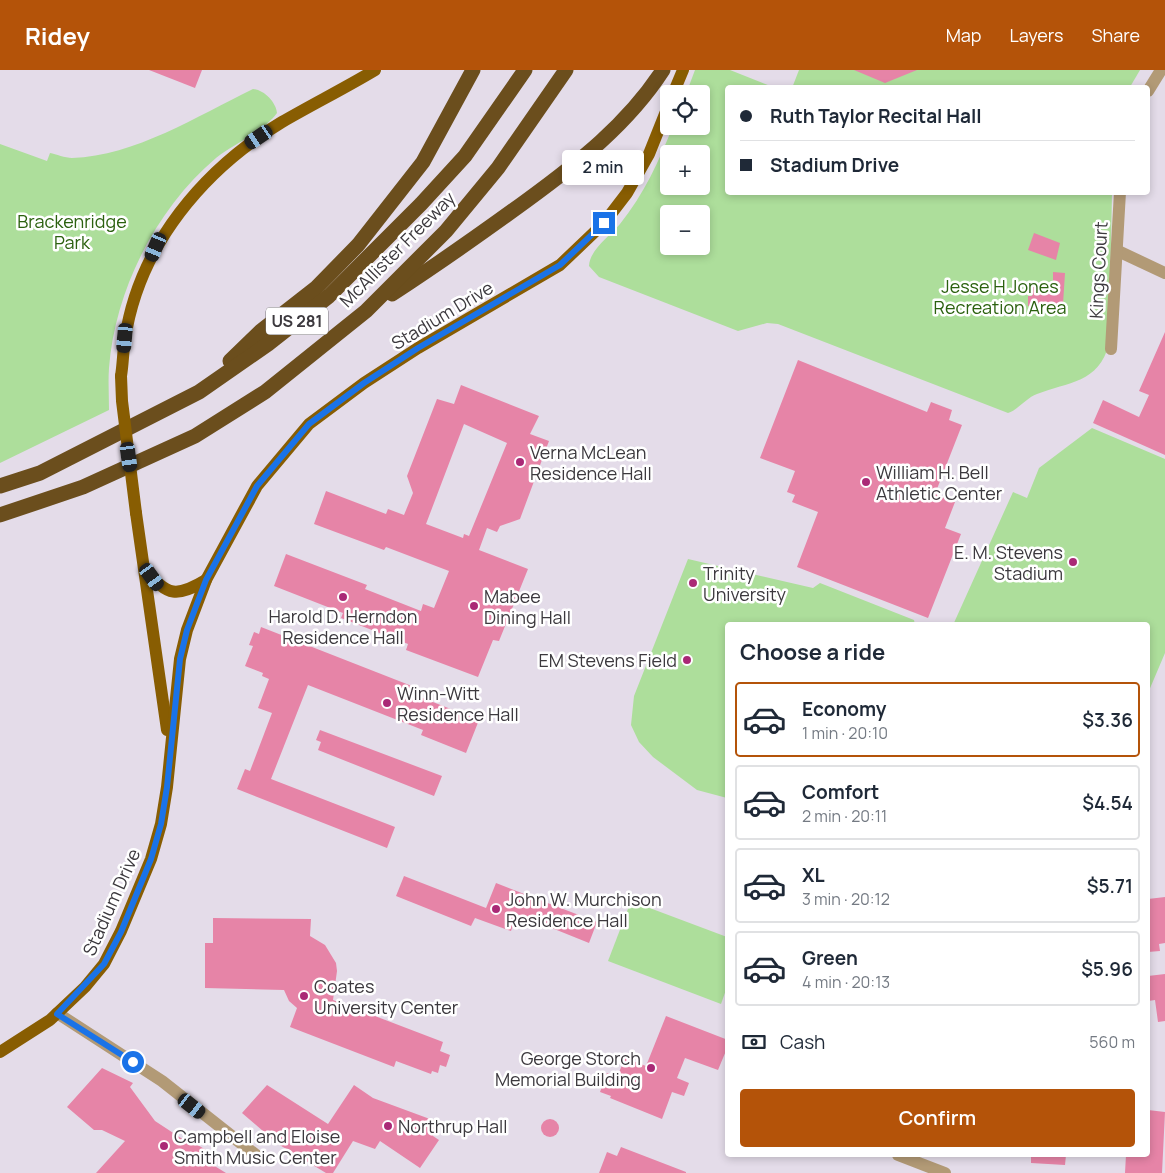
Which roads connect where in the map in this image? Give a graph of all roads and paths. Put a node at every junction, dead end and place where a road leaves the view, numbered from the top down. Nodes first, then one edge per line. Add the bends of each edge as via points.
1 (375, 70) edge
2 (473, 70) edge
3 (525, 70) edge
4 (566, 70) edge
5 (663, 70) edge
6 (683, 70) edge
7 (1161, 70) edge
8 (677, 85) edge
9 (1150, 88) edge
10 (660, 125) edge
11 (1120, 195) edge
12 (1118, 251) junction
13 (1165, 273) edge
14 (366, 311) junction
15 (1111, 349) dead end
16 (200, 392) junction
17 (0, 486) edge
18 (0, 515) edge
19 (145, 568) junction
20 (206, 580) junction
21 (170, 750) junction
22 (57, 1014) junction
23 (0, 1052) edge
24 (903, 1157) edge
25 (260, 1159) dead end
26 (945, 1173) edge

1 - 19 main road, Stadium Drive, bridge via 282,122 217,170 194,192 156,247 140,285 125,338 122,376 122,401
2 - 16 highway via 423,162 358,245 316,288 260,331
3 - 16 highway, McAllister Freeway / US 281 via 465,156 336,289 268,344
4 - 14 highway, McAllister Freeway / US 281 via 498,168 446,231
5 - 14 highway via 622,123 574,166 459,250
6 - 8 main road
7 - 9 street
10 - 20 main road, Stadium Drive via 627,193 604,223 560,265 418,348 309,424 257,486
11 - 12 street, Kings Court
12 - 13 street
12 - 15 street, Kings Court
14 - 18 highway, McAllister Freeway / US 281 via 264,392 195,436 82,488
16 - 17 highway, McAllister Freeway / US 281 via 40,473
19 - 20 main road via 158,586 169,592 191,589
19 - 21 main road, Stadium Drive
20 - 21 main road, Stadium Drive via 180,659
21 - 22 main road, Stadium Drive via 161,824 151,859 121,932 104,964
22 - 23 main road, Stadium Drive
22 - 25 street via 162,1081
24 - 26 street

